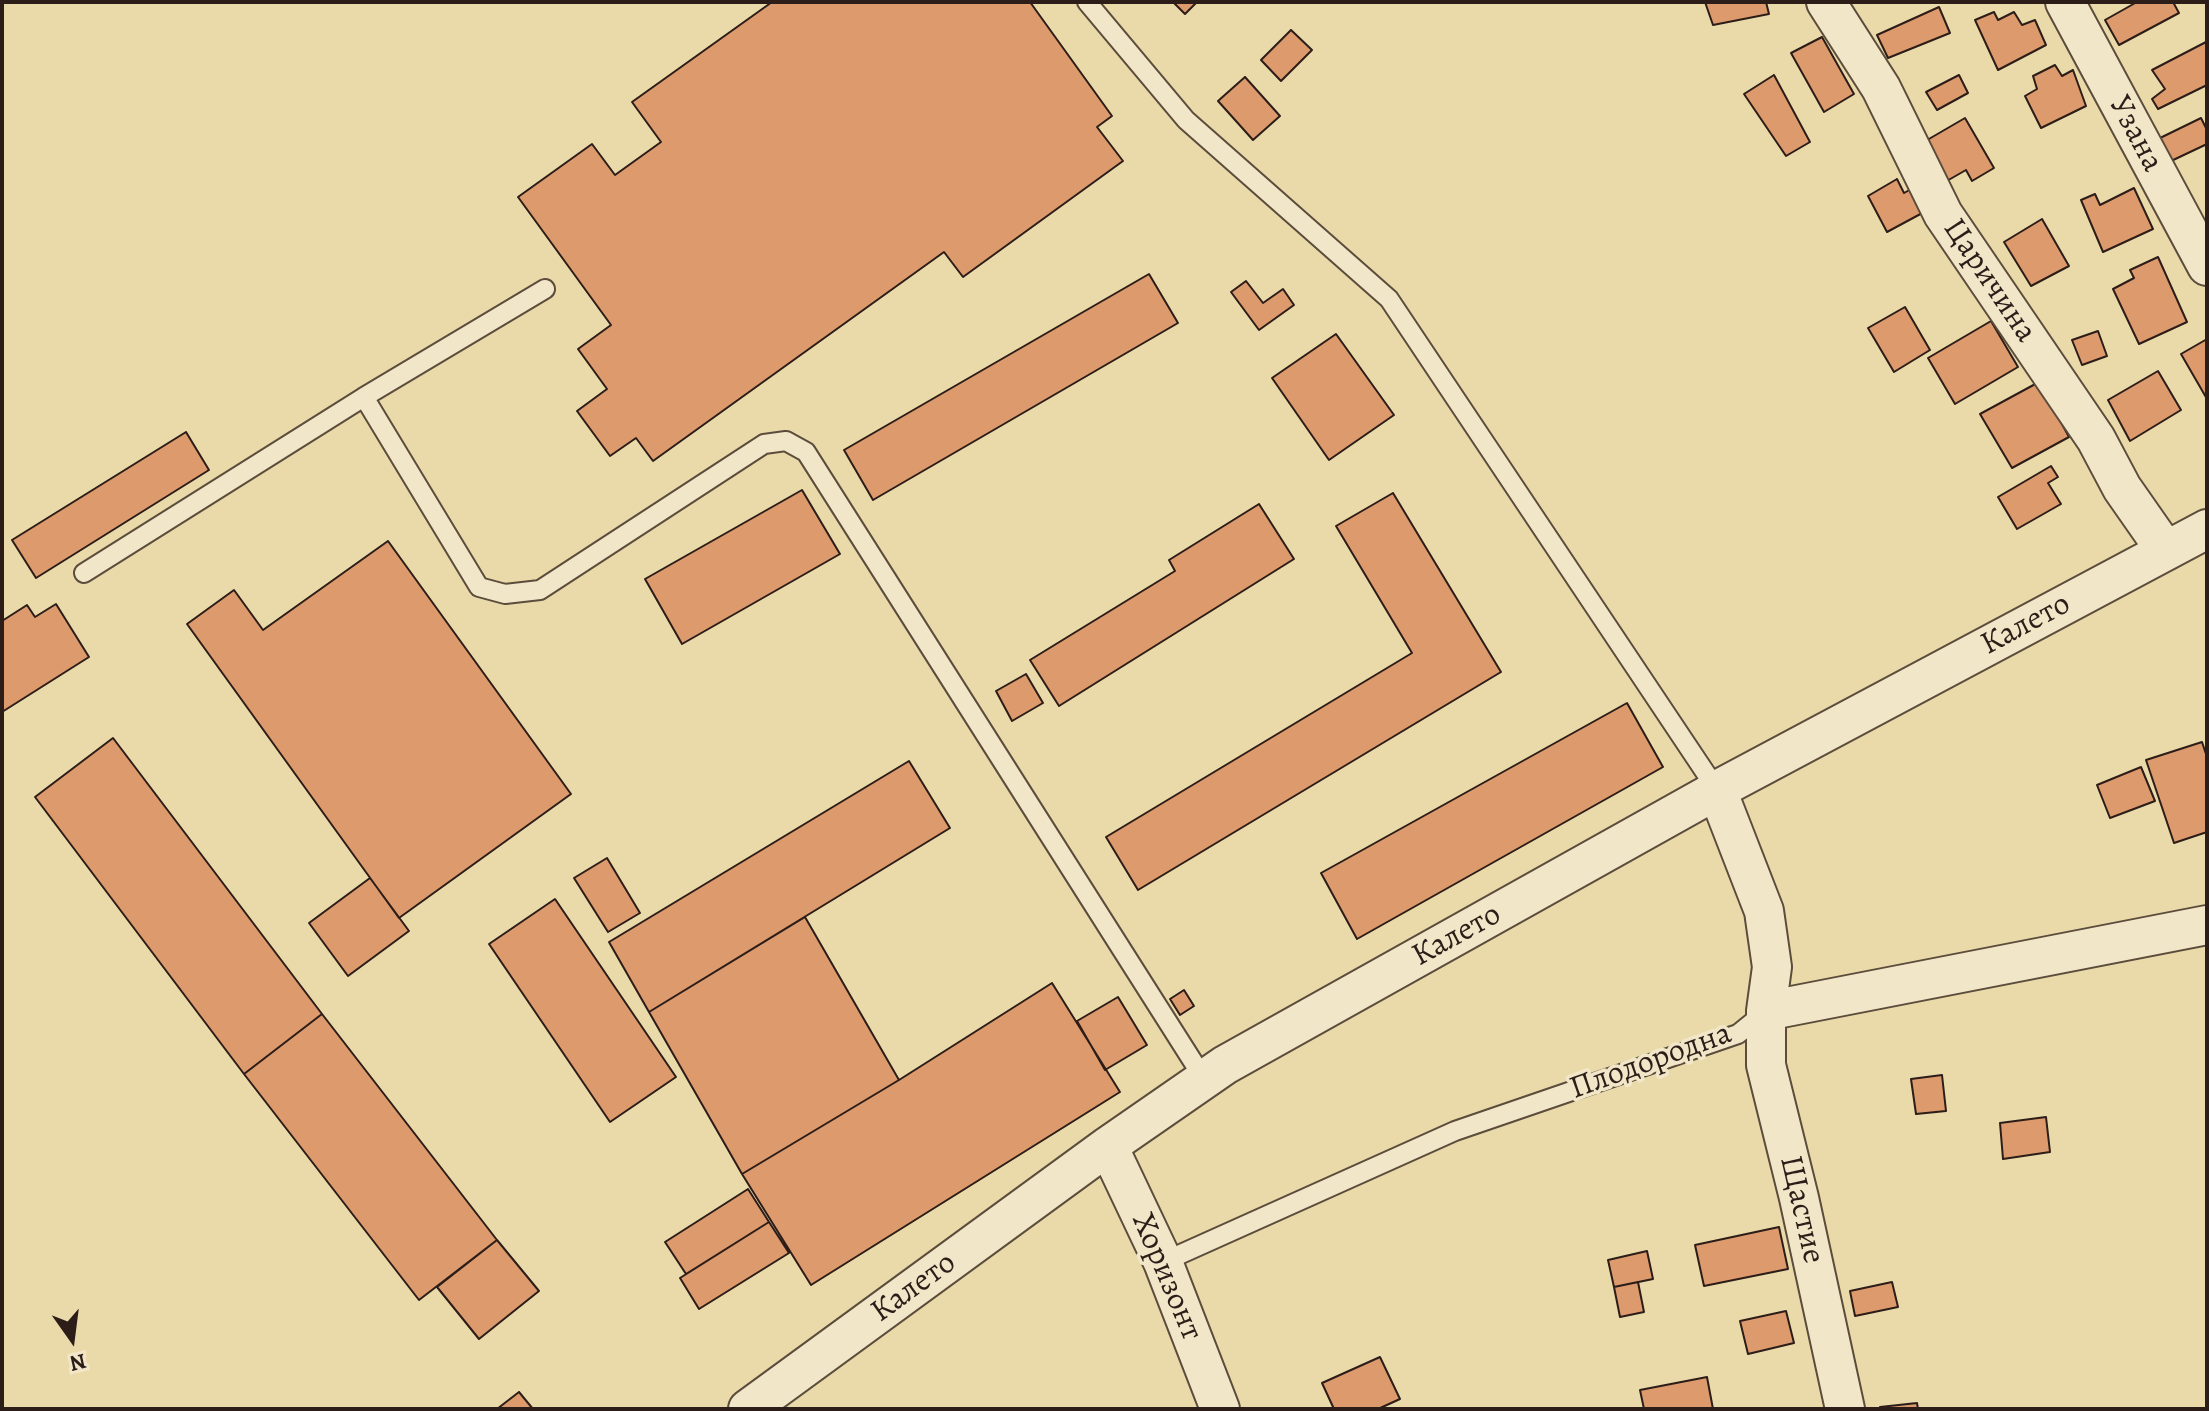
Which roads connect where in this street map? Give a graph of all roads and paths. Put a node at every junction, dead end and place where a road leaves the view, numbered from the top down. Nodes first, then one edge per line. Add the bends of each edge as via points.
1 (1087, 2) edge
2 (1826, 2) edge
3 (2065, 2) edge
4 (2207, 266) edge
5 (545, 289) dead end
6 (364, 397) junction
7 (2207, 529) edge
8 (2166, 551) junction
9 (84, 573) dead end
10 (1717, 790) junction
11 (2207, 925) edge
12 (1766, 1011) junction
13 (1204, 1079) junction
14 (1108, 1146) junction
15 (1163, 1262) junction
16 (748, 1409) edge
17 (1220, 1409) edge
18 (1845, 1409) edge

1 - 10 lane via 1186,120 1389,299
2 - 8 street, Царичина via 1881,88 1943,214
3 - 4 street, Узана
5 - 6 lane
6 - 9 lane
6 - 13 lane via 479,587 505,594 540,590 764,444 786,441 806,452
7 - 8 street, Калето
8 - 10 street, Калето
10 - 12 street, Щастие via 1764,911 1772,967
10 - 13 street, Калето
11 - 12 street, Плодородна
12 - 15 lane, Плодородна via 1738,1034 1455,1131
12 - 18 street, Щастие via 1766,1065
13 - 14 street, Калето
14 - 15 street, Хоризонт
14 - 16 street, Калето
15 - 17 street, Хоризонт

